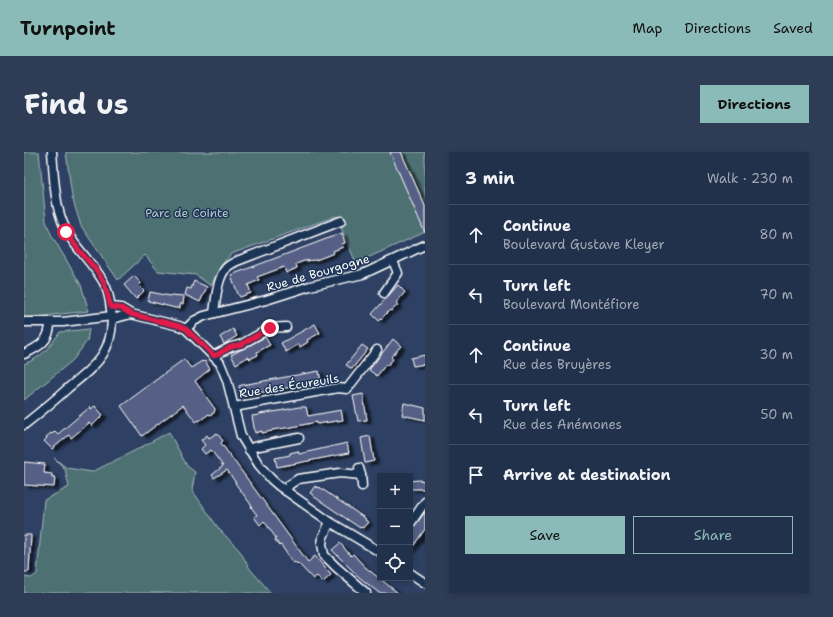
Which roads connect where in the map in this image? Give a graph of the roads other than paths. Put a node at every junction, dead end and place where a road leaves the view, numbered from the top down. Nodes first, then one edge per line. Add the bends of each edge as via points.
1 (52, 152) edge
2 (341, 221) dead end
3 (425, 246) edge
4 (393, 261) junction
5 (384, 293) dead end
6 (111, 307) junction
7 (131, 314) junction
8 (214, 314) junction
9 (112, 317) junction
10 (24, 322) edge
11 (50, 323) junction
12 (286, 327) dead end
13 (186, 329) junction
14 (377, 350) dead end
15 (24, 354) edge
16 (214, 356) junction
17 (234, 407) junction
18 (24, 426) edge
19 (299, 438) dead end
20 (249, 450) junction
21 (362, 486) dead end
22 (286, 491) junction
23 (425, 502) edge
24 (413, 520) edge
25 (330, 522) junction
26 (377, 550) edge
27 (413, 575) edge
28 (425, 583) edge
29 (366, 593) edge

1 - 6 street via 58,206 66,232 98,272
2 - 8 street via 227,267 222,276
3 - 4 street, Rue de Bourgogne
4 - 5 street via 398,274
4 - 8 street, Rue de Bourgogne via 359,275 310,286
6 - 7 street via 121,308
6 - 9 street
7 - 9 street
7 - 13 street via 176,324
8 - 13 street, Rue de Bourgogne via 194,320
9 - 11 street
9 - 18 street via 104,353 83,376
10 - 11 street
11 - 15 street via 50,332 44,341
12 - 16 street via 270,328
13 - 16 street
14 - 17 street, Rue des Écureuils via 347,392 338,388
16 - 17 street via 224,370
17 - 20 street via 240,436
19 - 20 street
20 - 22 street via 271,479
21 - 22 street via 360,472 340,473 298,480 289,485
22 - 25 street
23 - 24 street
25 - 26 street
25 - 29 street via 323,537 324,555
27 - 28 street

